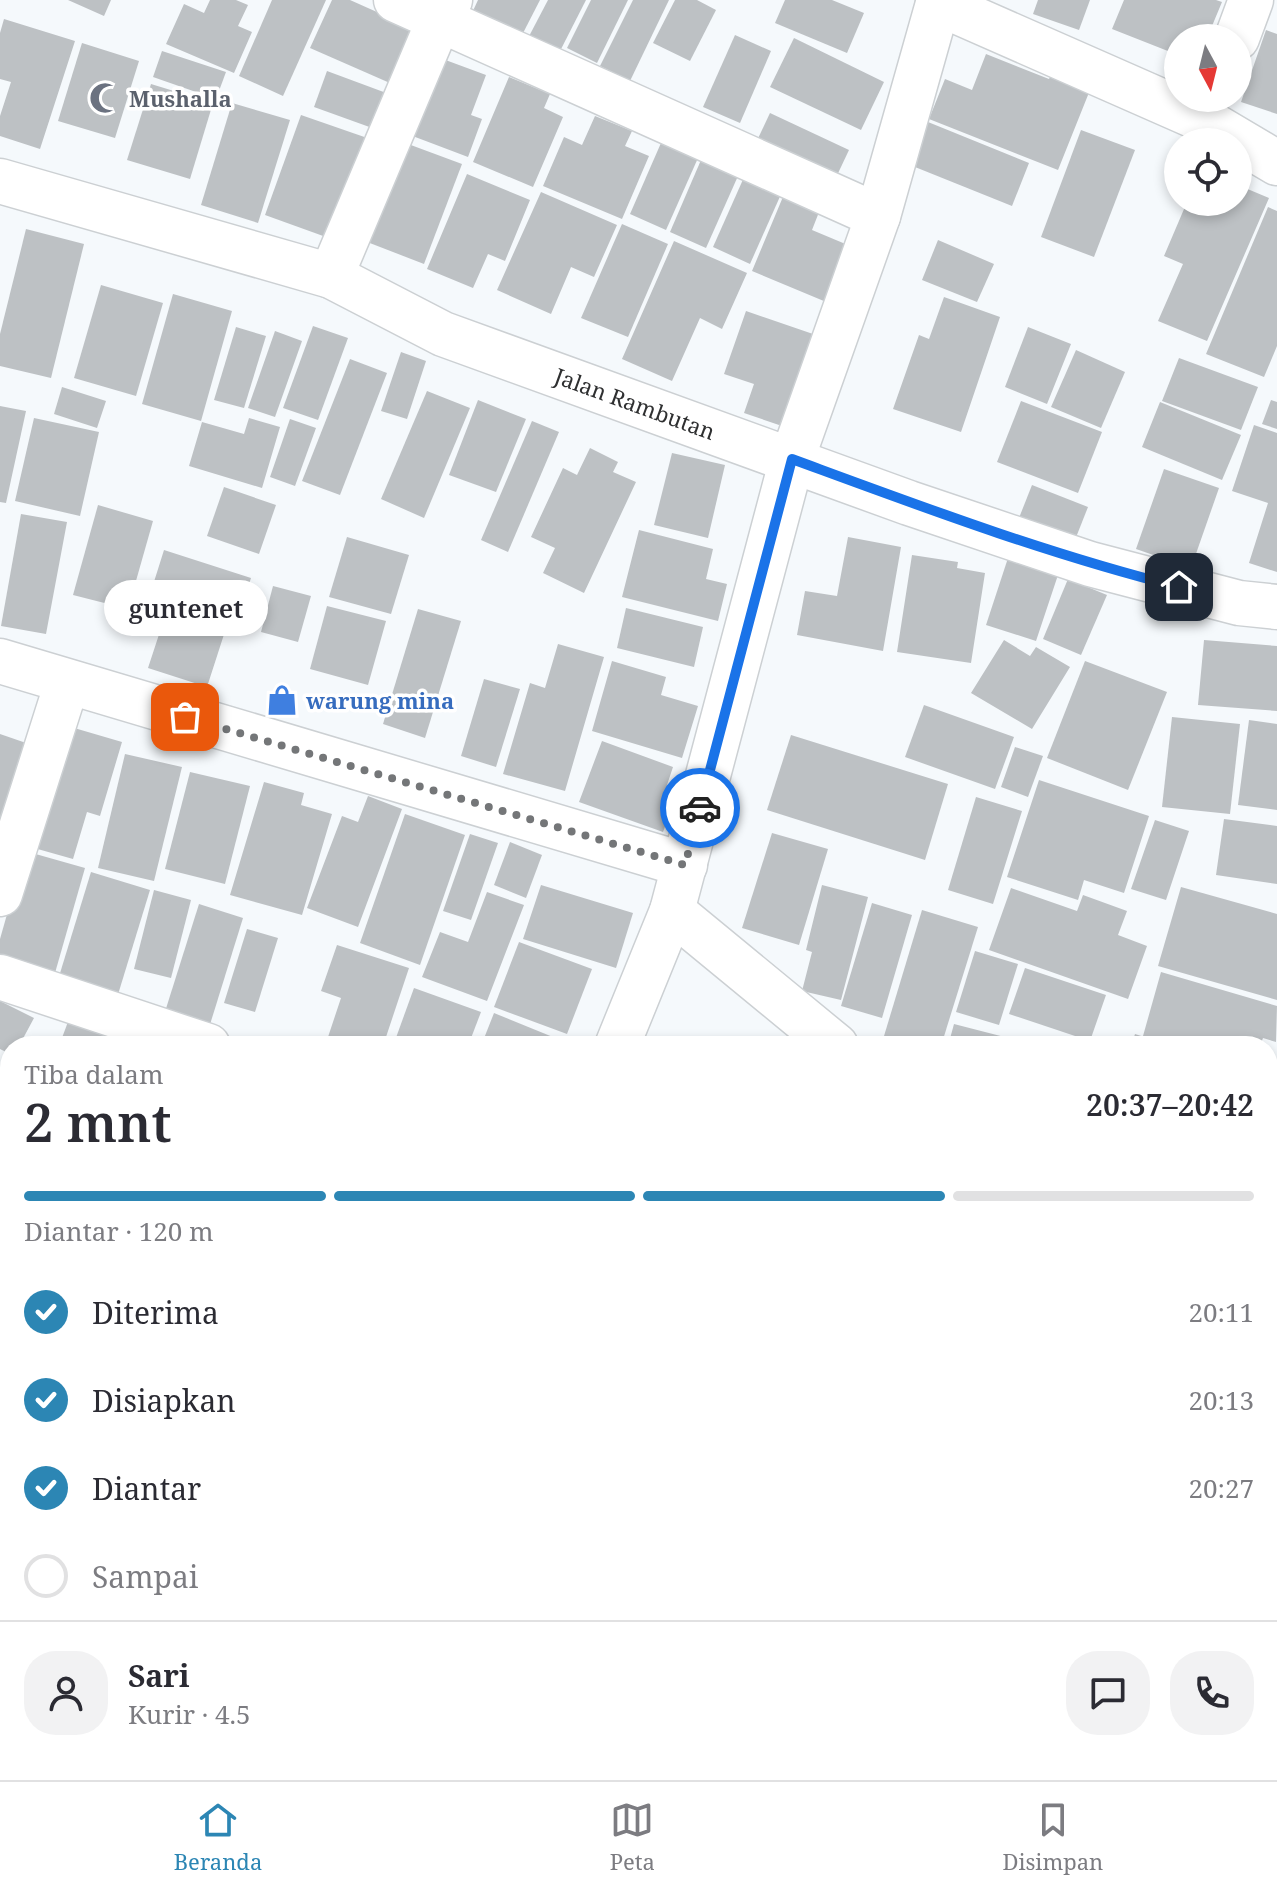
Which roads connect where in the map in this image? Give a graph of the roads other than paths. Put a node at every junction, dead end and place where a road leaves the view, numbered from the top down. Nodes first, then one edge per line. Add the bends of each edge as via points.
1 (396, 0) edge
2 (1251, 0) edge
3 (938, 1) edge
4 (444, 10) edge
5 (1242, 24) edge
6 (1164, 92) edge
7 (1213, 112) edge
8 (1277, 163) edge
9 (0, 181) edge
10 (878, 216) junction
11 (331, 276) junction
12 (792, 459) junction
13 (1277, 607) edge
14 (0, 661) edge
15 (67, 683) junction
16 (685, 865) junction
17 (0, 894) edge
18 (672, 911) junction
19 (0, 977) edge
20 (178, 1036) edge
21 (621, 1036) edge
22 (824, 1036) edge

1 - 4 street
2 - 5 street
3 - 6 street
3 - 10 street
4 - 10 street
4 - 11 street
7 - 8 street
9 - 11 street, Jalan Rambutan
10 - 12 street
11 - 12 street, Jalan Rambutan via 443,334
12 - 13 street, Jalan Rambutan via 1090,564 1239,603
12 - 16 street
14 - 15 street
15 - 16 street
15 - 17 street
16 - 18 street
18 - 21 street
18 - 22 street
19 - 20 street

